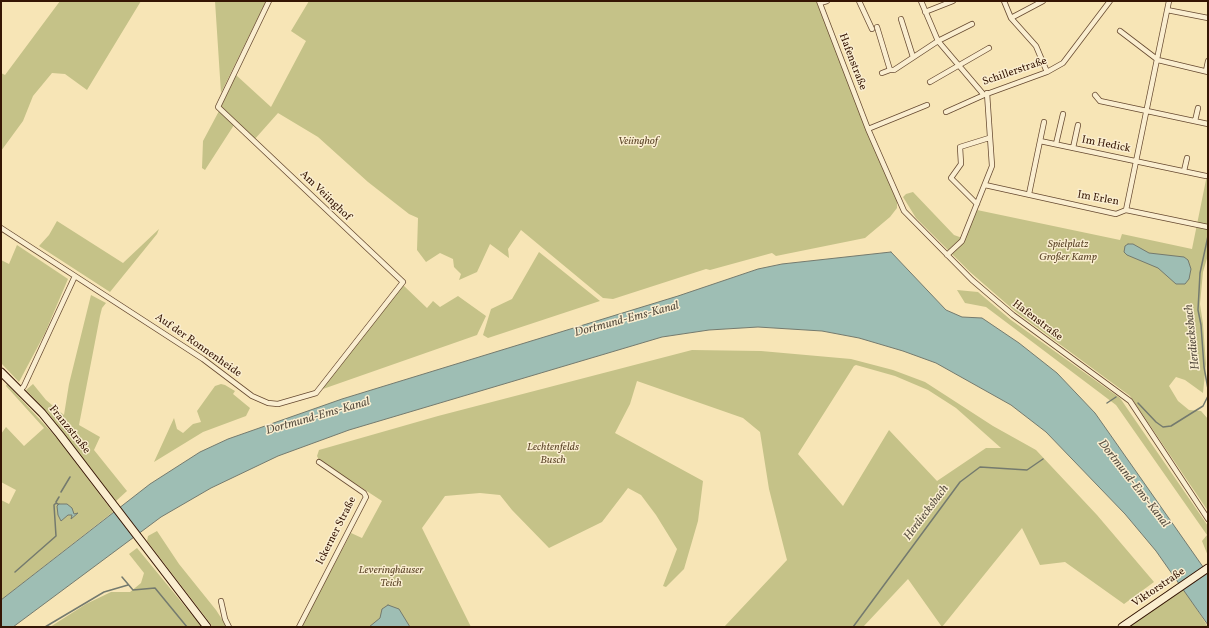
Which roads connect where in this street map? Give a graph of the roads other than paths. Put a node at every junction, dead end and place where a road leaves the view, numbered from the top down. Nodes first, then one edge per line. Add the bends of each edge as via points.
1 (269, 1) edge
2 (827, 1) edge
3 (859, 1) edge
4 (921, 1) edge
5 (953, 1) edge
6 (1004, 1) edge
7 (1043, 1) edge
8 (1110, 1) edge
9 (1169, 1) edge
10 (819, 2) edge
11 (1167, 10) junction
12 (926, 12) junction
13 (1011, 18) junction
14 (1208, 18) edge
15 (901, 19) dead end
16 (972, 24) dead end
17 (1120, 31) dead end
18 (938, 41) junction
19 (989, 48) dead end
20 (913, 57) junction
21 (1158, 60) junction
22 (1208, 61) edge
23 (958, 65) junction
24 (890, 70) junction
25 (1207, 71) edge
26 (1047, 72) junction
27 (882, 73) dead end
28 (930, 82) dead end
29 (986, 94) junction
30 (1095, 95) dead end
31 (927, 105) dead end
32 (1198, 108) dead end
33 (1146, 110) junction
34 (946, 112) dead end
35 (1063, 114) dead end
36 (1195, 121) junction
37 (1044, 122) dead end
38 (1208, 124) edge
39 (1078, 125) dead end
40 (868, 129) junction
41 (989, 138) junction
42 (1040, 141) junction
43 (1056, 144) junction
44 (1073, 148) junction
45 (1187, 158) dead end
46 (1135, 160) junction
47 (1184, 171) junction
48 (1206, 176) dead end
49 (985, 185) junction
50 (1029, 194) junction
51 (977, 204) junction
52 (1126, 210) junction
53 (1207, 227) edge
54 (1, 228) edge
55 (947, 255) junction
56 (76, 276) junction
57 (1, 372) edge
58 (20, 391) junction
59 (316, 393) joint
60 (319, 462) dead end
61 (1208, 518) edge
62 (1208, 568) edge
63 (221, 602) dead end
64 (207, 627) edge
65 (229, 627) edge
66 (300, 627) edge
67 (1122, 627) edge

1 - 59 street, Am Veiinghof via 218,107 403,282
2 - 10 street
3 - 24 street via 874,28
4 - 12 street, Schillerstraße
5 - 12 street
6 - 13 street
7 - 13 street
8 - 26 street, Schillerstraße via 1062,63
9 - 11 street
10 - 40 street, Hafenstraße
11 - 14 street
11 - 21 street
12 - 18 street, Schillerstraße
13 - 26 street via 1036,46
15 - 20 street
16 - 18 street
17 - 21 street
18 - 20 street
18 - 23 street, Schillerstraße
19 - 23 street
20 - 24 street
21 - 25 street
21 - 33 street
22 - 25 street
23 - 28 street
23 - 29 street, Schillerstraße
24 - 27 street
26 - 29 street, Schillerstraße
29 - 34 street
29 - 41 street
30 - 33 street via 1100,101
31 - 40 street
32 - 36 street
33 - 36 street
33 - 46 street
35 - 43 street
36 - 38 street
37 - 42 street
39 - 44 street, Im Hedick
40 - 55 street, Hafenstraße via 904,211
41 - 49 street via 992,166
41 - 51 street via 960,147 961,164 951,178
42 - 43 street, Im Hedick
42 - 50 street
43 - 44 street, Im Hedick
44 - 46 street, Im Hedick
45 - 47 street
46 - 47 street, Im Hedick
46 - 52 street
47 - 48 street, Im Hedick
49 - 50 street, Im Erlen
49 - 51 street
50 - 52 street, Im Erlen via 1116,214
51 - 55 street via 962,241
52 - 53 street, Im Erlen
54 - 56 street, Auf der Ronnenheide
55 - 61 street, Hafenstraße via 1013,315 1130,401
56 - 58 street
56 - 59 street, Auf der Ronnenheide via 203,359 260,400 278,404
57 - 58 main road, Franzstraße
58 - 64 main road, Franzstraße via 51,424
60 - 66 street, Ickerner Straße via 364,493 366,498
62 - 67 main road, Viktorstraße
63 - 65 street

